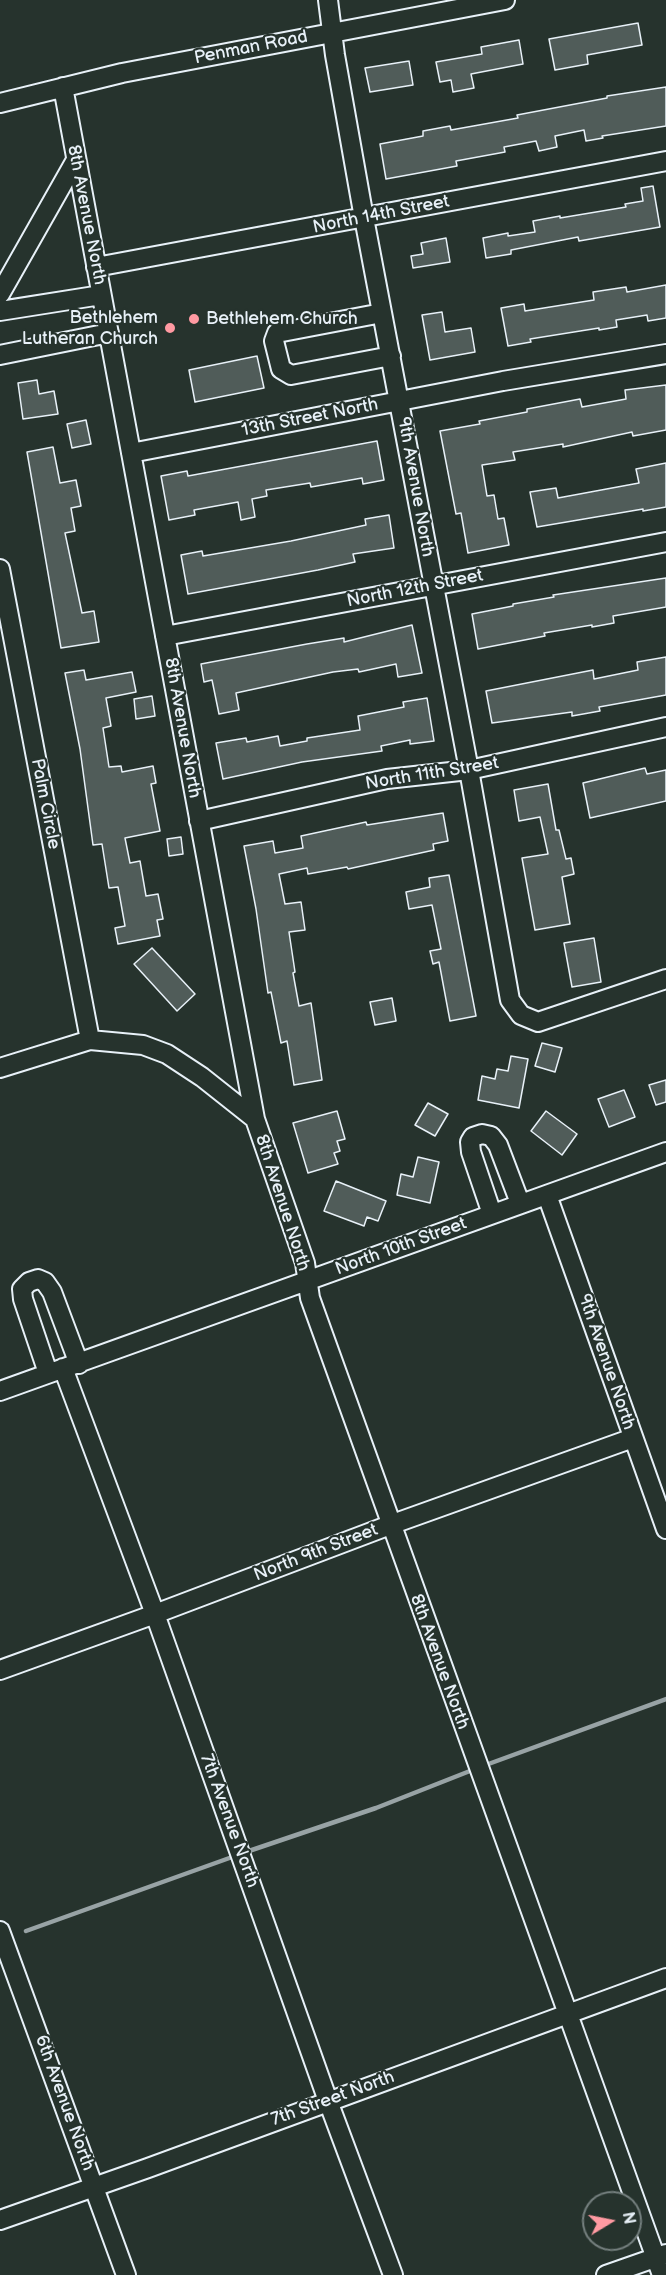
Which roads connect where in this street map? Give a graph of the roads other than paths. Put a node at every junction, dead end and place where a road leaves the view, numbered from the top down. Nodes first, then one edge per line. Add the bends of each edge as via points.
1 (328, 0) edge
2 (505, 0) edge
3 (332, 33) junction
4 (63, 87) junction
5 (0, 103) edge
6 (76, 160) junction
7 (666, 161) edge
8 (364, 218) junction
9 (96, 267) junction
10 (0, 294) edge
11 (101, 295) junction
12 (0, 311) edge
13 (382, 313) junction
14 (109, 333) junction
15 (666, 354) edge
16 (0, 355) edge
17 (391, 356) junction
18 (399, 401) junction
19 (131, 453) junction
20 (666, 542) edge
21 (0, 569) edge
22 (434, 585) junction
23 (3, 607) edge
24 (165, 636) junction
25 (666, 727) edge
26 (469, 770) junction
27 (199, 821) junction
28 (666, 979) edge
29 (90, 1040) junction
30 (0, 1068) edge
31 (255, 1119) junction
32 (665, 1155) edge
33 (547, 1195) junction
34 (520, 1203) junction
35 (492, 1214) junction
36 (307, 1281) junction
37 (63, 1368) junction
38 (0, 1391) edge
39 (633, 1438) junction
40 (390, 1525) junction
41 (666, 1528) edge
42 (155, 1614) junction
43 (0, 1670) edge
44 (0, 1931) edge
45 (666, 1978) edge
46 (567, 2013) junction
47 (328, 2101) junction
48 (94, 2185) junction
49 (0, 2220) edge
50 (661, 2256) edge
51 (126, 2275) edge
52 (393, 2275) edge
53 (606, 2275) edge
54 (662, 2275) edge

1 - 3 street, 9th Avenue North
2 - 3 street, Penman Road
3 - 4 street, Penman Road
3 - 8 street, 9th Avenue North
4 - 5 street, Penman Road
4 - 6 street, 8th Avenue North
6 - 9 street, 8th Avenue North
6 - 10 street
7 - 8 street, North 14th Street
8 - 9 street, North 14th Street
8 - 13 street, 9th Avenue North
9 - 11 street, 8th Avenue North
11 - 12 street
11 - 14 street, 8th Avenue North
13 - 17 street, 9th Avenue North
13 - 17 street via 277,333 274,341 281,369 291,375
14 - 16 street
14 - 19 street, 8th Avenue North
15 - 18 street, 13th Street North
17 - 18 street, 9th Avenue North
18 - 19 street, 13th Street North
18 - 22 street, 9th Avenue North
19 - 24 street, 8th Avenue North
20 - 22 street, North 12th Street
21 - 23 street, Palm Circle
22 - 24 street, North 12th Street
22 - 26 street, 9th Avenue North
23 - 29 street, Palm Circle
24 - 27 street, 8th Avenue North
25 - 26 street, North 11th Street
26 - 27 street, North 11th Street via 387,779
26 - 28 street, 9th Avenue North via 510,1000 521,1015 537,1022
27 - 31 street, 8th Avenue North
29 - 30 street
29 - 31 street via 143,1045 167,1054
31 - 36 street, 8th Avenue North via 305,1263
32 - 33 street, North 10th Street
33 - 34 street, North 10th Street
33 - 39 street, 9th Avenue North
34 - 35 street, North 10th Street
34 - 35 street via 498,1145 490,1136 473,1137 471,1152
35 - 36 street, North 10th Street
36 - 37 street, North 10th Street
36 - 40 street, 8th Avenue North
37 - 38 street, North 10th Street
37 - 42 street, 7th Avenue North
39 - 40 street, North 9th Street
39 - 41 street, 9th Avenue North
40 - 42 street, North 9th Street
40 - 46 street, 8th Avenue North
42 - 43 street, North 9th Street
42 - 47 street, 7th Avenue North
44 - 48 street, 6th Avenue North
45 - 46 street, 7th Street North
46 - 47 street, 7th Street North
46 - 50 street, 8th Avenue North
47 - 48 street, 7th Street North
47 - 52 street, 7th Avenue North
48 - 49 street, 7th Street North
48 - 51 street, 6th Avenue North
50 - 53 street
50 - 54 street, 8th Avenue North

